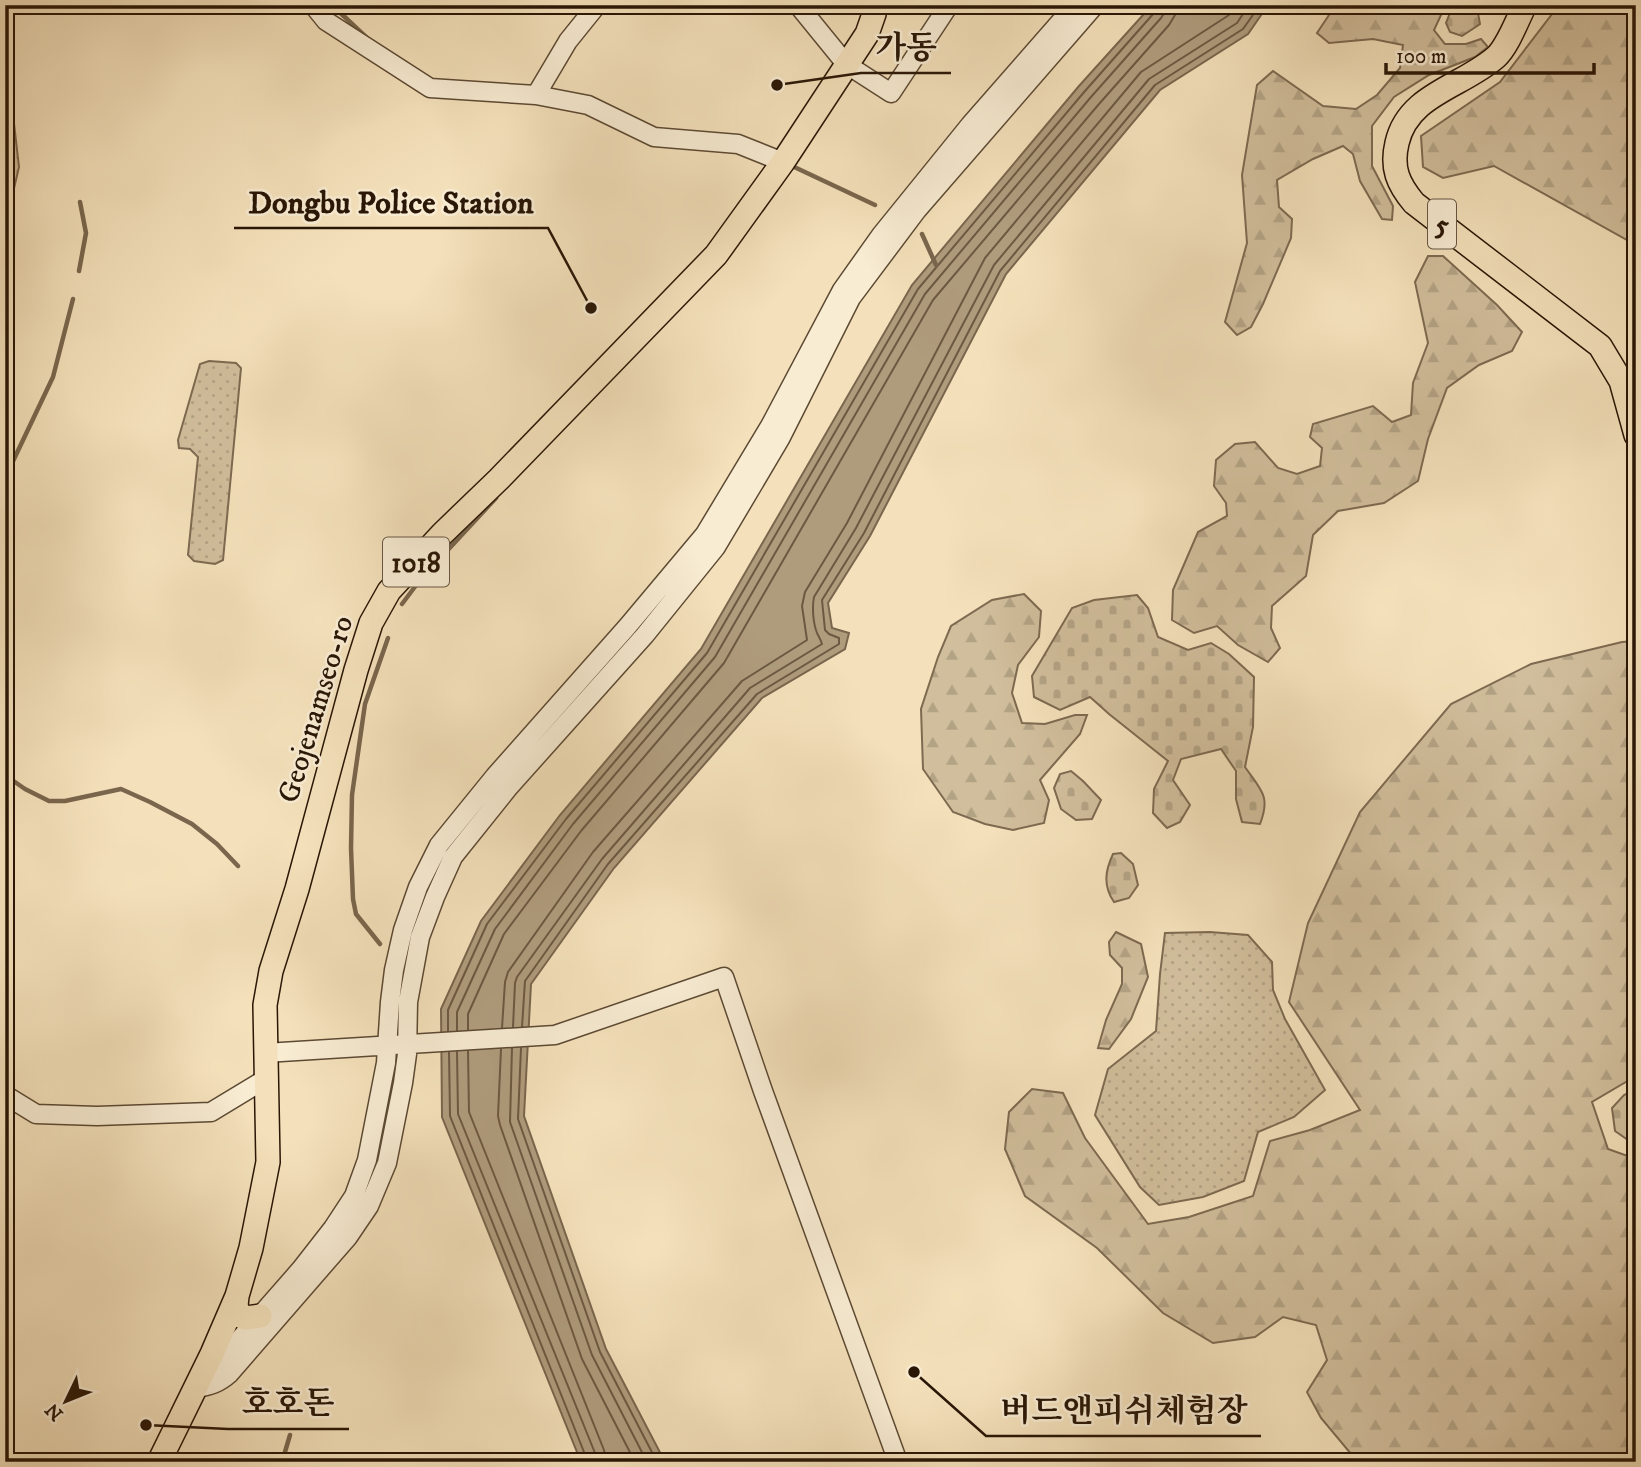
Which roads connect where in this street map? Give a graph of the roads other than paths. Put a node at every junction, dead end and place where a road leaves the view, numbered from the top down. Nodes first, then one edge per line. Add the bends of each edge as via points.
1 (313, 5) edge
2 (597, 5) edge
3 (797, 5) edge
4 (875, 5) edge
5 (949, 5) edge
6 (1075, 5) edge
7 (1095, 5) edge
8 (1525, 5) edge
9 (846, 64) junction
10 (536, 95) junction
11 (783, 162) junction
12 (1636, 435) edge
13 (416, 1043) junction
14 (387, 1045) junction
15 (265, 1053) junction
16 (267, 1078) junction
17 (5, 1095) edge
18 (237, 1296) junction
19 (260, 1315) junction
20 (214, 1373) junction
21 (161, 1459) edge
22 (898, 1462) edge

1 - 10 street via 326,21 430,88
2 - 10 street via 568,41
3 - 9 street
4 - 9 main road, Geojenamseo-ro / 1018 via 867,34
5 - 9 street via 891,93
6 - 14 street via 970,125 842,290 770,426 705,534 439,845 403,930
7 - 13 street via 917,210 851,298 780,439 716,547 453,857 420,937 408,1002
8 - 12 main road, 5 via 1499,54 1434,94 1407,118 1398,135 1396,171 1414,203 1600,346 1621,382
9 - 11 main road, Geojenamseo-ro / 1018
10 - 11 street via 588,105 654,137 738,144
11 - 15 main road, Geojenamseo-ro / 1018 via 716,255 389,591 371,623 356,670 271,971 265,1005
13 - 14 street
13 - 20 street via 406,1065 387,1163 369,1206 348,1237 229,1374
13 - 22 street via 555,1035 724,977
14 - 15 street
14 - 19 street via 367,1160 354,1196 301,1269
15 - 16 main road, Geojenamseo-ro / 1018
16 - 17 street via 211,1112 36,1114
16 - 18 main road, Geojenamseo-ro / 1018 via 268,1162
18 - 19 main road via 240,1316
18 - 20 main road, Geojenamseo-ro
19 - 20 street via 213,1366
20 - 21 street
20 - 21 main road, Geojenamseo-ro via 196,1388

